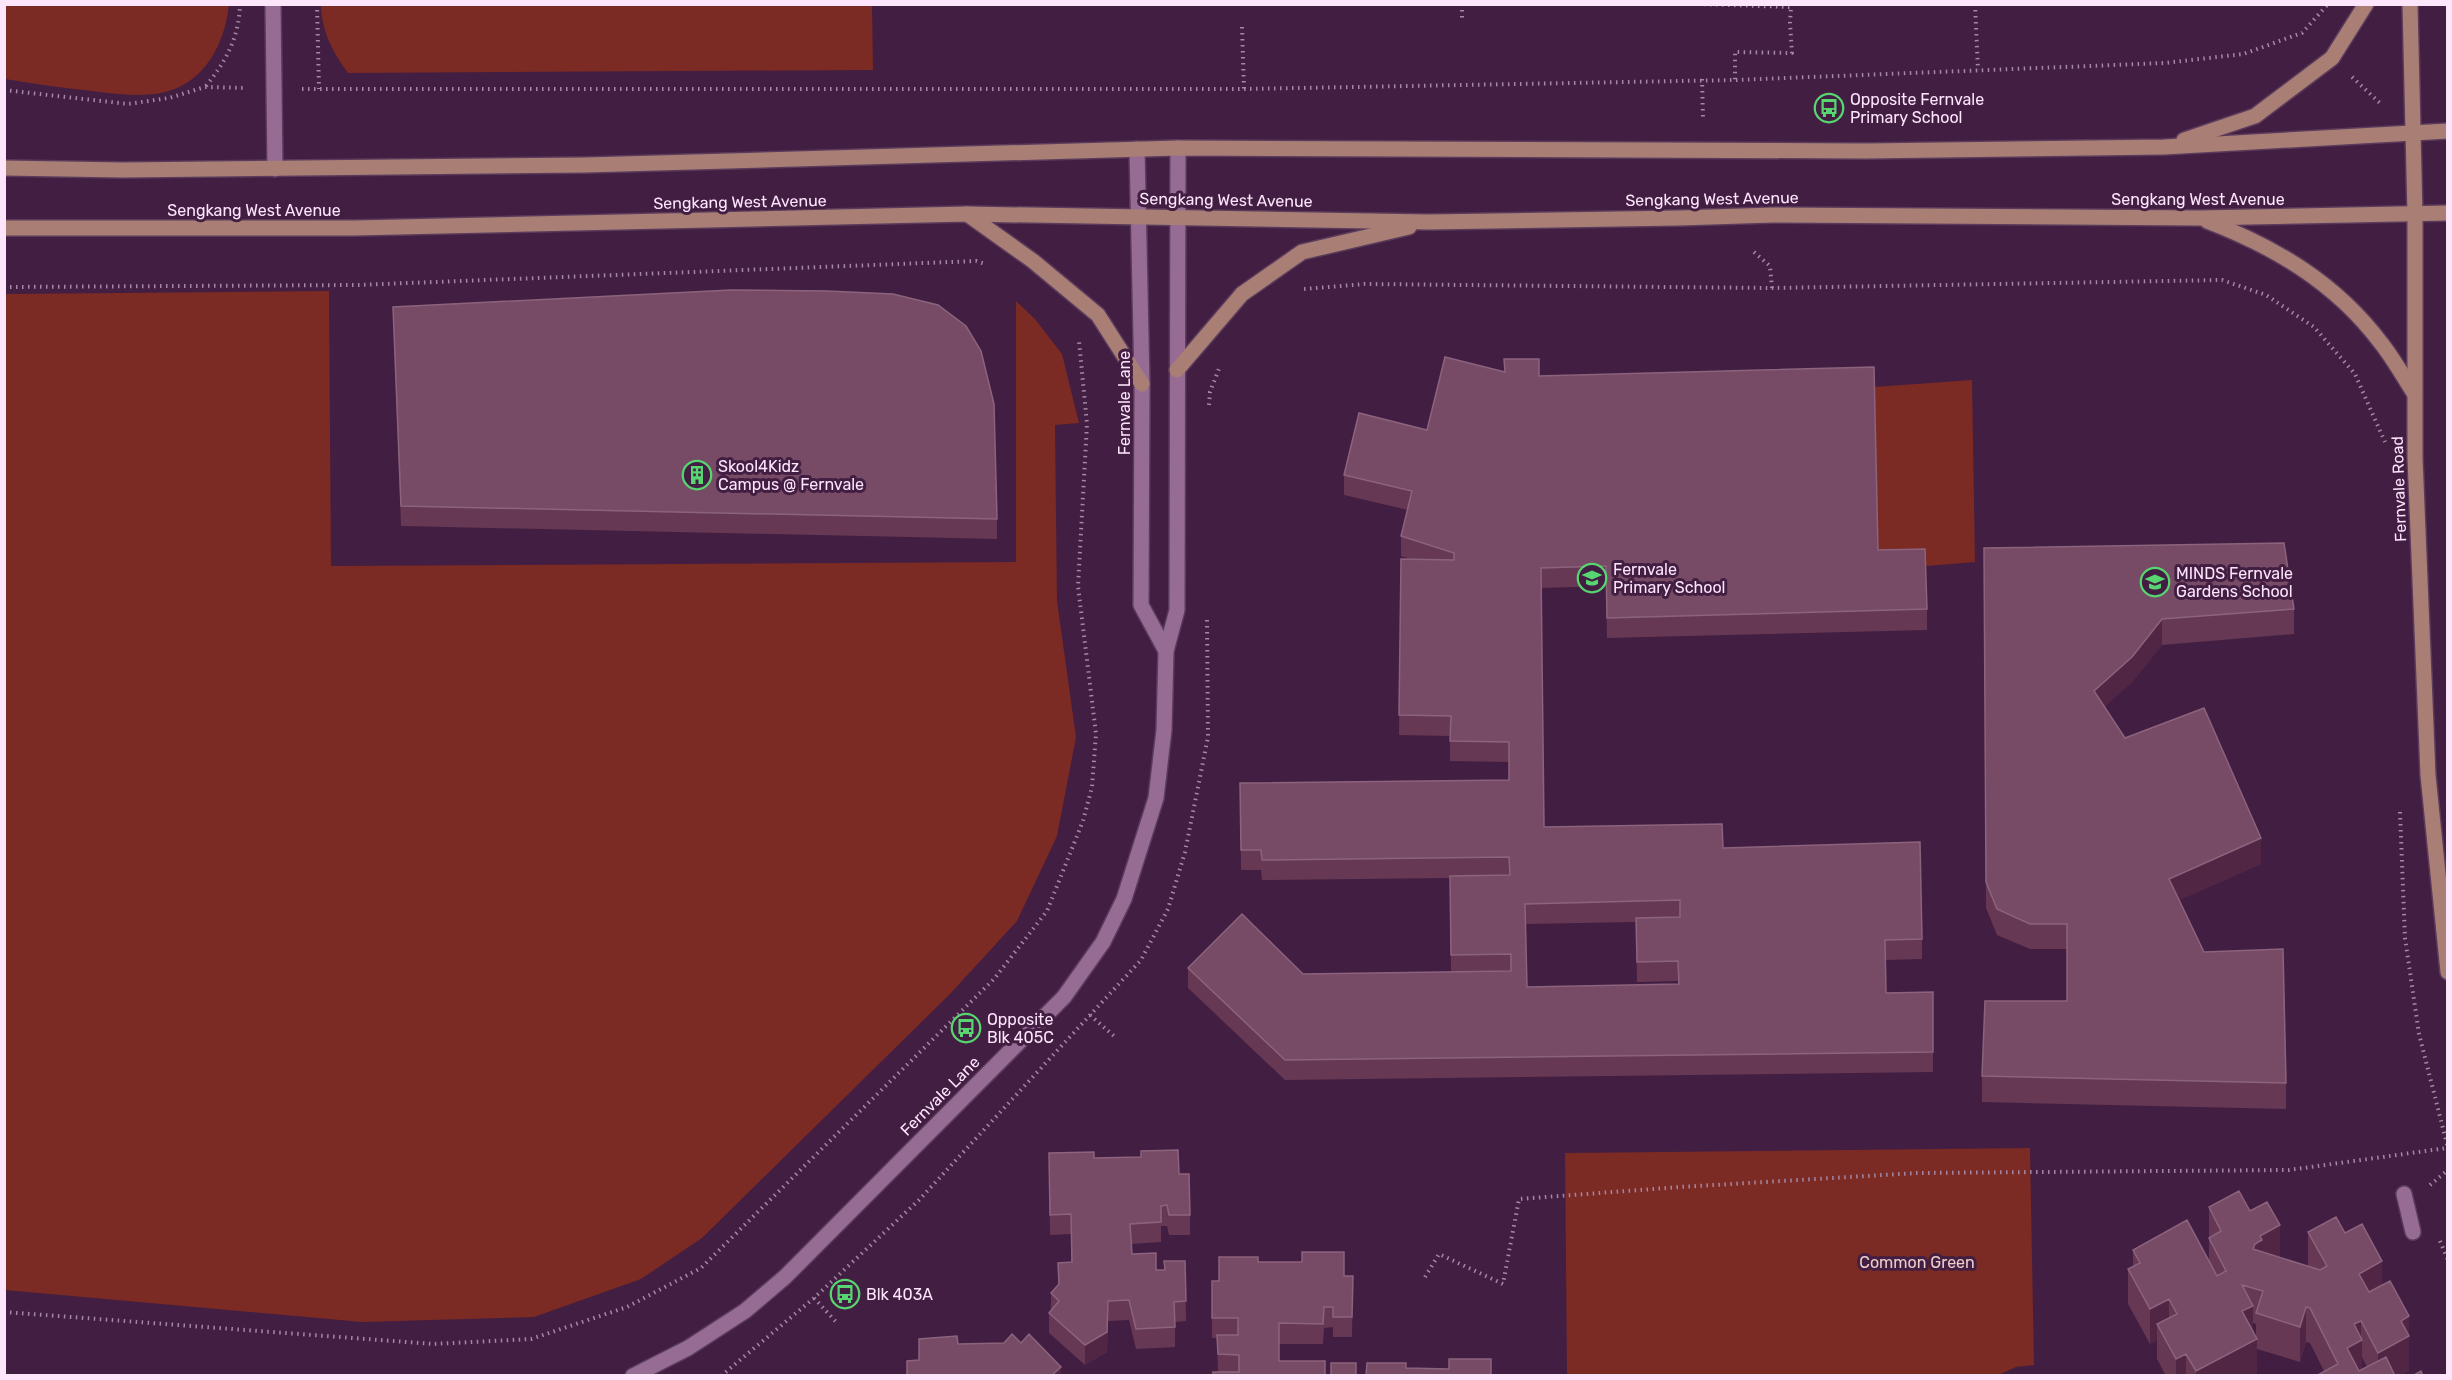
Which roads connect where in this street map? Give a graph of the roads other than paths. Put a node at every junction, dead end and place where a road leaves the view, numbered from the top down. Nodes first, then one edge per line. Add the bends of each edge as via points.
1 (273, 4) edge
2 (2367, 4) edge
3 (2410, 4) edge
4 (2448, 131) edge
5 (2412, 133) junction
6 (2164, 147) junction
7 (1178, 148) junction
8 (1137, 149) junction
9 (4, 168) edge
10 (275, 169) junction
11 (2448, 213) edge
12 (967, 214) junction
13 (2415, 215) junction
14 (1140, 217) junction
15 (1178, 218) junction
16 (2199, 218) junction
17 (1429, 222) junction
18 (4, 228) edge
19 (1177, 370) junction
20 (1142, 384) junction
21 (2414, 393) junction
22 (1166, 651) junction
23 (2448, 972) edge
24 (2404, 1194) dead end
25 (2413, 1232) dead end
26 (633, 1376) edge

1 - 10 street
2 - 6 main road via 2332,58 2256,116
3 - 5 main road, Fernvale Road
4 - 5 main road
5 - 6 main road
5 - 13 main road, Fernvale Road
6 - 7 main road via 1866,151
7 - 8 main road
7 - 15 street, Fernvale Lane
8 - 10 main road via 586,165
8 - 14 street, Fernvale Lane
9 - 10 main road
11 - 13 main road, Sengkang West Avenue
12 - 14 main road, Sengkang West Avenue
12 - 18 main road, Sengkang West Avenue via 354,228
12 - 20 main road via 1033,261 1098,315
13 - 16 main road, Sengkang West Avenue
13 - 21 main road, Fernvale Road
14 - 15 main road, Sengkang West Avenue
14 - 20 street, Fernvale Lane
15 - 17 main road, Sengkang West Avenue
15 - 19 street, Fernvale Lane
16 - 17 main road, Sengkang West Avenue via 1773,215
16 - 21 main road via 2250,237 2297,264 2339,297 2381,342
17 - 19 main road via 1302,252 1242,294
19 - 22 street, Fernvale Lane via 1177,610
20 - 22 street, Fernvale Lane via 1141,605
21 - 23 main road, Fernvale Road via 2428,775
22 - 26 street, Fernvale Lane via 1164,730 1156,798 1144,840 1124,899 1103,942 1064,997 777,1284 745,1311 688,1348
24 - 25 street

